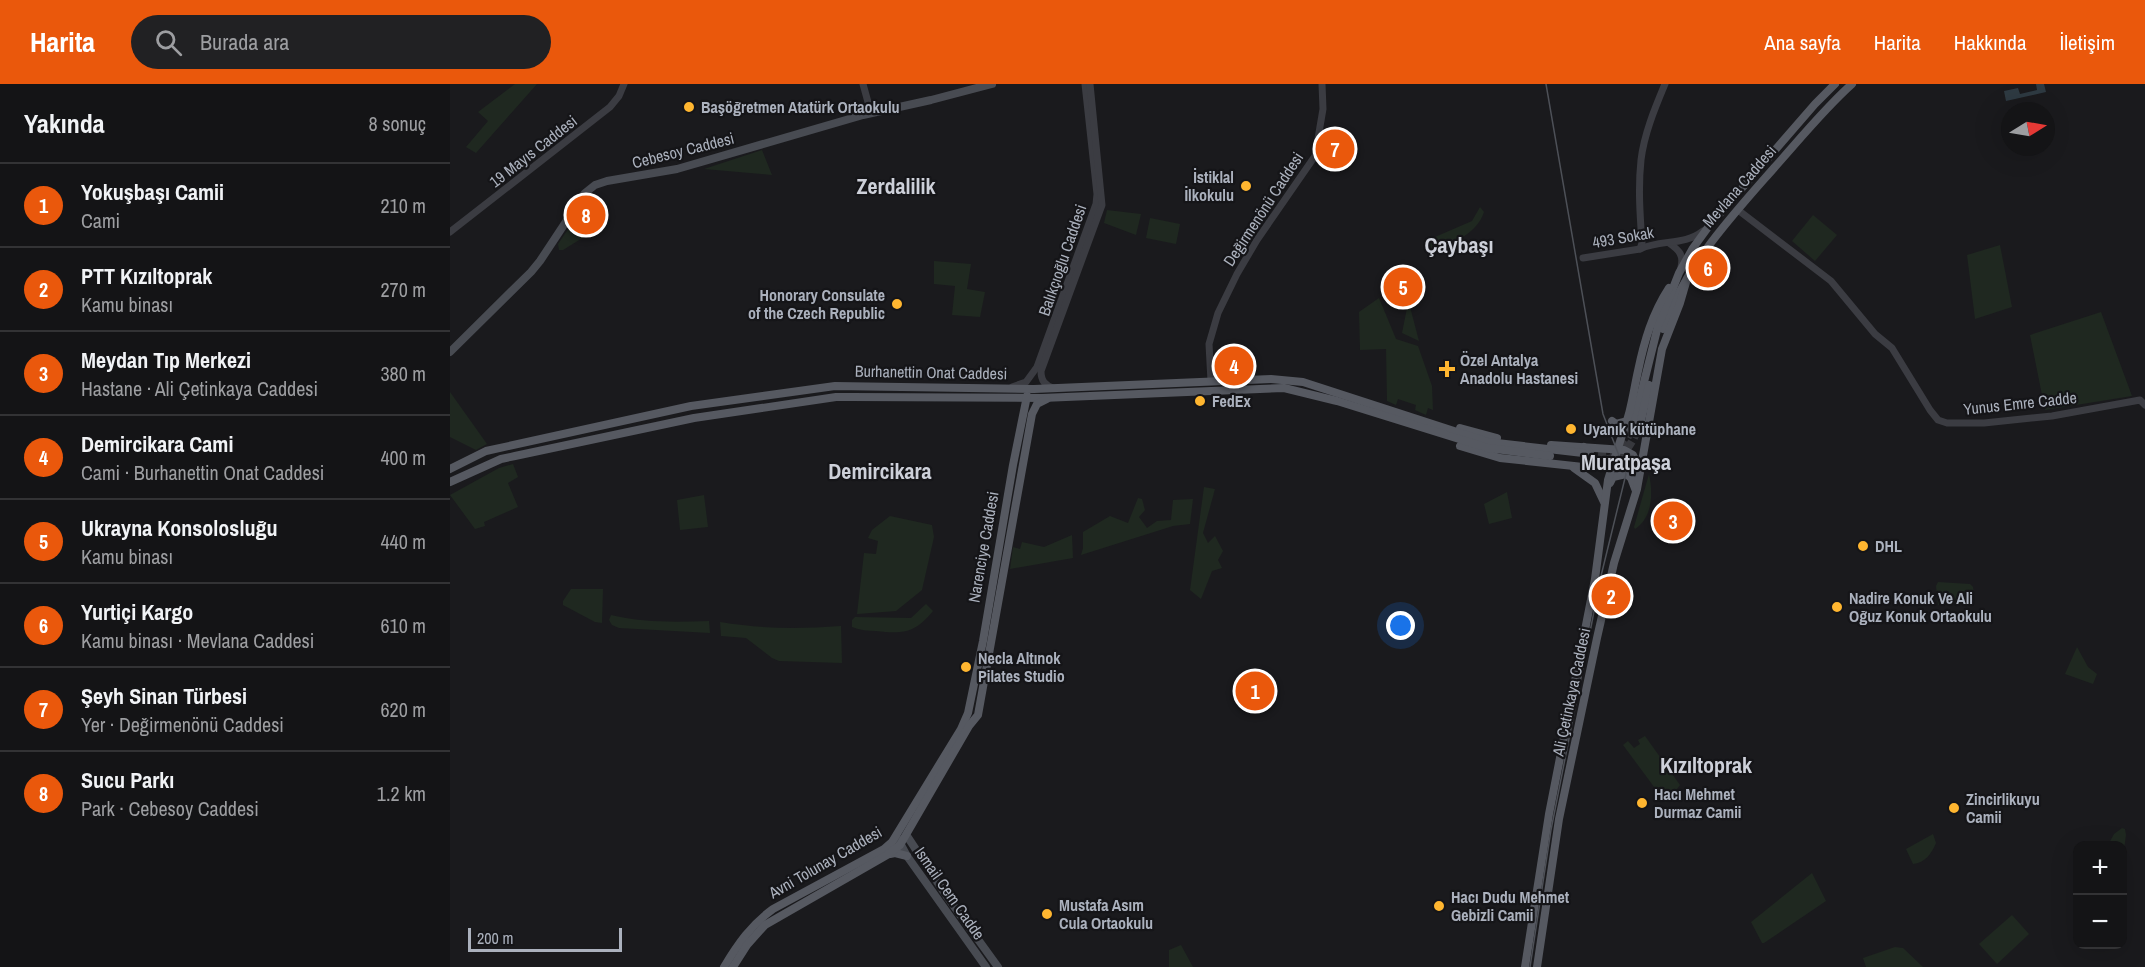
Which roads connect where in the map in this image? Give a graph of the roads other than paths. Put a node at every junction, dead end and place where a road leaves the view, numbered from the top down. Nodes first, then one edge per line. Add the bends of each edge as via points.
1 (624, 84) edge
2 (863, 84) edge
3 (992, 84) edge
4 (1085, 84) edge
5 (1090, 84) edge
6 (1322, 84) edge
7 (1665, 84) edge
8 (1835, 84) edge
9 (1852, 84) edge
10 (871, 113) junction
11 (1099, 205) junction
12 (1738, 210) junction
13 (1709, 226) junction
14 (450, 232) edge
15 (1669, 243) junction
16 (1640, 249) junction
17 (1583, 258) dead end
18 (1679, 273) junction
19 (450, 352) edge
20 (1041, 376) junction
21 (1211, 381) junction
22 (1007, 389) junction
23 (1034, 389) junction
24 (1056, 389) junction
25 (1026, 398) junction
26 (1050, 398) junction
27 (2145, 405) edge
28 (1612, 421) dead end
29 (1415, 422) junction
30 (1637, 423) junction
31 (1623, 432) junction
32 (1606, 448) junction
33 (1617, 449) junction
34 (1583, 453) junction
35 (1568, 466) junction
36 (450, 469) edge
37 (1641, 474) junction
38 (450, 482) edge
39 (1607, 490) junction
40 (1636, 491) junction
41 (1605, 506) junction
42 (968, 713) joint
43 (978, 715) joint
44 (903, 834) junction
45 (900, 845) junction
46 (887, 855) junction
47 (908, 856) junction
48 (724, 967) edge
49 (733, 967) edge
50 (986, 967) edge
51 (998, 967) edge
52 (1526, 967) edge
53 (1537, 967) edge

1 - 14 street, 19 Mayıs Caddesi via 610,107
2 - 10 street
3 - 10 main road, Cebesoy Caddesi
4 - 11 street, Balıkçıoğlu Caddesi
5 - 11 street, Balıkçıoğlu Caddesi
6 - 21 street, Değirmenönü Caddesi via 1323,109 1315,156 1257,240 1218,313 1209,344
7 - 16 street via 1641,158
8 - 13 main road, Mevlana Caddesi
9 - 12 main road, Mevlana Caddesi
10 - 19 main road, Cebesoy Caddesi via 677,169 595,185 585,193 536,267
11 - 20 street, Balıkçıoğlu Caddesi
11 - 22 street, Balıkçıoğlu Caddesi via 1037,367 1026,382
12 - 27 street, Yunus Emre Cadde via 1831,281 1875,334 1892,348 1938,420 1984,423 2140,400
12 - 30 main road, Mevlana Caddesi via 1707,248 1675,299
13 - 15 street, 493 Sokak via 1696,236
13 - 18 main road, Mevlana Caddesi
15 - 16 street, 493 Sokak
15 - 18 street via 1682,257
16 - 17 street, 493 Sokak
18 - 30 main road, Mevlana Caddesi via 1661,300 1645,340
20 - 23 street, Balıkçıoğlu Caddesi
20 - 24 street via 1046,385
21 - 24 main road, Burhanettin Onat Caddesi
21 - 29 main road, Burhanettin Onat Caddesi via 1303,382
22 - 23 main road, Burhanettin Onat Caddesi
22 - 36 main road, Burhanettin Onat Caddesi via 835,386 701,404 486,451
23 - 24 main road, Burhanettin Onat Caddesi
23 - 25 main road
25 - 26 main road, Burhanettin Onat Caddesi
25 - 38 main road, Burhanettin Onat Caddesi via 836,397 725,413 508,458
25 - 42 main road, Narenciye Caddesi
26 - 29 main road, Burhanettin Onat Caddesi via 1284,388
26 - 43 main road, Narenciye Caddesi via 1037,404 1032,414
28 - 30 main road
29 - 34 main road, Burhanettin Onat Caddesi via 1488,442
29 - 35 main road, Burhanettin Onat Caddesi via 1420,432 1500,458
30 - 31 main road
30 - 37 main road, Ali Çetinkaya Caddesi
31 - 32 main road via 1615,445
31 - 33 main road
32 - 33 main road, Burhanettin Onat Caddesi
32 - 34 main road, Burhanettin Onat Caddesi
33 - 37 main road via 1633,455
33 - 39 main road
34 - 35 main road via 1590,453 1590,463 1584,467
35 - 41 main road via 1596,483
37 - 40 main road, Ali Çetinkaya Caddesi
39 - 40 main road via 1613,477 1623,474 1631,478
39 - 41 main road
40 - 53 main road, Ali Çetinkaya Caddesi via 1614,563 1559,819
41 - 52 main road via 1584,640 1548,814
42 - 44 main road, Avni Tolunay Caddesi
43 - 44 main road, Avni Tolunay Caddesi
44 - 45 main road, Avni Tolunay Caddesi
44 - 48 main road, Avni Tolunay Caddesi via 884,849 773,909 740,940
44 - 51 main road, Ismail Cem Cadde
45 - 46 main road, Avni Tolunay Caddesi
45 - 47 main road, Ismail Cem Cadde
46 - 47 main road
46 - 49 main road, Avni Tolunay Caddesi via 765,925
47 - 50 main road, Ismail Cem Cadde

